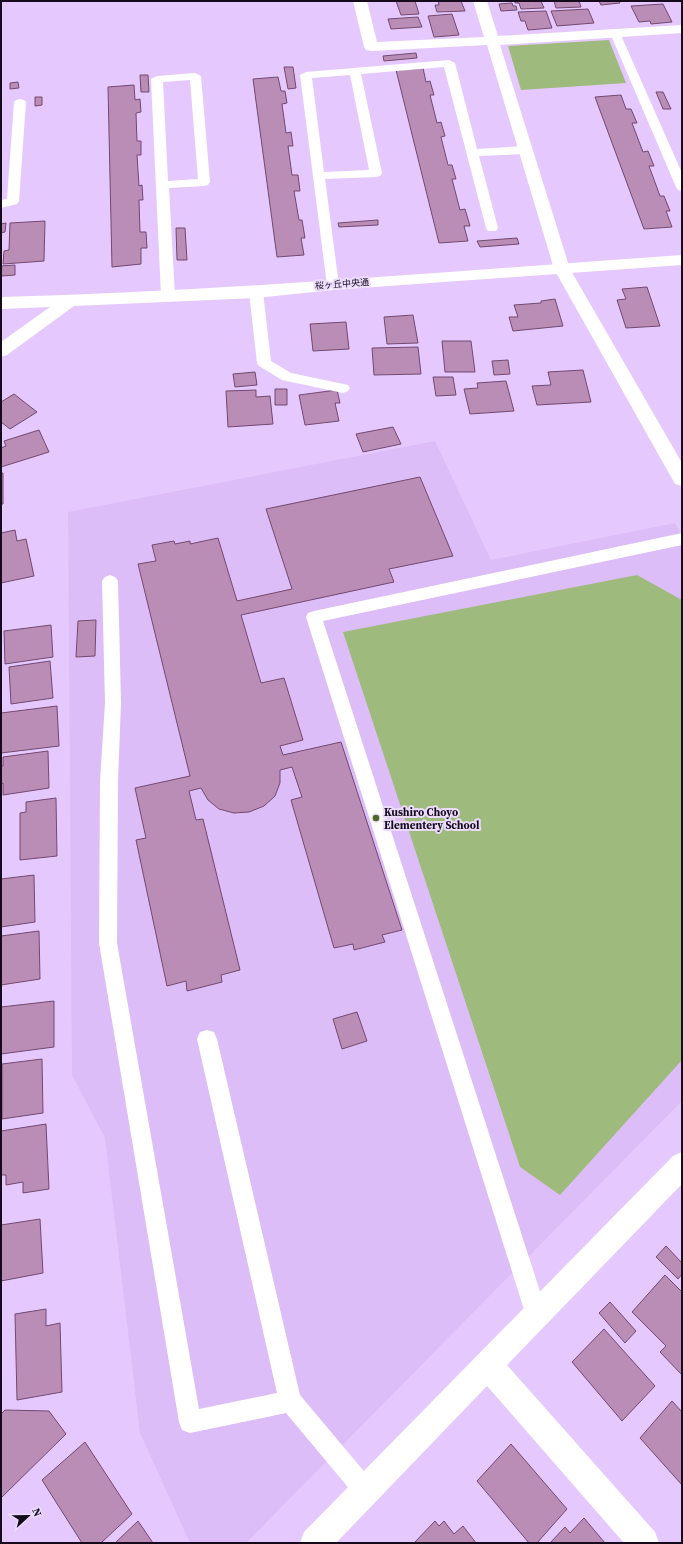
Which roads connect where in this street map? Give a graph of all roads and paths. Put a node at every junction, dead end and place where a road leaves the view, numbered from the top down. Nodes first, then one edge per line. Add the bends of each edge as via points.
1 (360, 1) edge
2 (480, 1) edge
3 (682, 29) edge
4 (615, 33) junction
5 (491, 41) junction
6 (355, 70) junction
7 (20, 102) dead end
8 (525, 150) junction
9 (473, 153) junction
10 (319, 176) junction
11 (162, 185) junction
12 (682, 188) edge
13 (1, 204) edge
14 (492, 228) dead end
15 (682, 260) edge
16 (562, 269) junction
17 (333, 285) junction
18 (256, 292) junction
19 (168, 296) junction
20 (70, 301) junction
21 (1, 302) edge
22 (1, 351) edge
23 (343, 388) dead end
24 (682, 479) edge
25 (682, 538) edge
26 (110, 581) dead end
27 (207, 1039) dead end
28 (682, 1165) edge
29 (537, 1316) junction
30 (489, 1366) junction
31 (290, 1401) junction
32 (365, 1490) junction
33 (315, 1543) edge
34 (644, 1543) edge

1 - 5 street via 371,47
2 - 5 street
3 - 4 street
4 - 5 street
4 - 12 lane
5 - 8 street
6 - 9 lane via 449,63
6 - 10 lane via 306,75
6 - 10 lane via 376,173
7 - 13 lane via 13,201
8 - 9 lane
8 - 16 street
9 - 14 lane
10 - 17 lane
11 - 11 lane via 157,79 195,76 204,182
11 - 19 lane
15 - 16 street, 桜ヶ丘中央通
16 - 17 street, 桜ヶ丘中央通
16 - 24 street
17 - 18 street, 桜ヶ丘中央通
18 - 19 street, 桜ヶ丘中央通
18 - 23 lane via 264,362 287,377
19 - 20 street, 桜ヶ丘中央通
20 - 21 street, 桜ヶ丘中央通
20 - 22 street
25 - 29 lane via 314,617
26 - 31 lane via 113,703 109,781 108,943 190,1422
27 - 31 lane
28 - 29 street
29 - 30 street
30 - 32 street
30 - 34 street
31 - 32 lane
32 - 33 street

